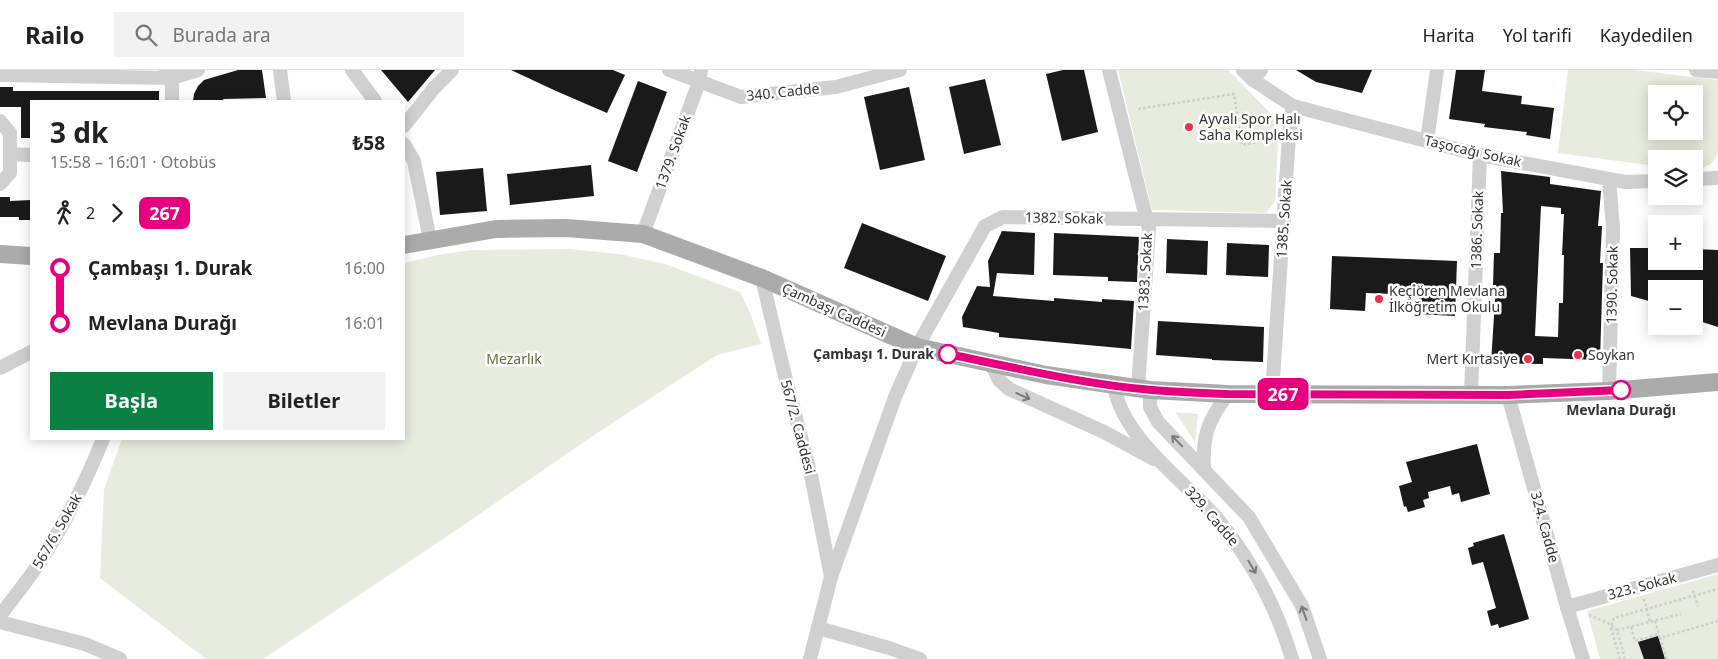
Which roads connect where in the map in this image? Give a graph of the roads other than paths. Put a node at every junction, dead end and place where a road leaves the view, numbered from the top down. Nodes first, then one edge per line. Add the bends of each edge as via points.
1 (198, 70) edge
2 (280, 70) edge
3 (352, 70) edge
4 (452, 70) edge
5 (669, 70) edge
6 (900, 70) edge
7 (1109, 70) edge
8 (1437, 70) edge
9 (1696, 70) edge
10 (44, 72) edge
11 (1718, 72) edge
12 (1253, 73) edge
13 (168, 74) edge
14 (0, 75) edge
15 (700, 76) edge
16 (172, 100) edge
17 (284, 100) edge
18 (374, 100) edge
19 (1293, 106) junction
20 (0, 121) edge
21 (405, 125) edge
22 (1427, 141) junction
23 (405, 146) edge
24 (10, 154) junction
25 (30, 155) edge
26 (1480, 155) junction
27 (1718, 178) edge
28 (1609, 179) junction
29 (1703, 179) edge
30 (1648, 181) edge
31 (0, 184) edge
32 (1146, 219) junction
33 (1284, 221) junction
34 (643, 234) junction
35 (430, 240) junction
36 (405, 245) edge
37 (0, 254) edge
38 (30, 256) edge
39 (762, 278) junction
40 (917, 347) junction
41 (30, 353) edge
42 (991, 363) junction
43 (0, 368) edge
44 (1718, 382) edge
45 (1114, 385) junction
46 (1144, 389) junction
47 (1610, 391) junction
48 (1228, 394) junction
49 (1272, 394) junction
50 (1471, 394) junction
51 (1508, 395) junction
52 (103, 440) edge
53 (1164, 464) junction
54 (1204, 469) junction
55 (1718, 565) edge
56 (830, 577) junction
57 (1566, 607) junction
58 (0, 616) edge
59 (0, 622) edge
60 (818, 628) junction
61 (120, 659) edge
62 (810, 659) edge
63 (920, 659) edge
64 (1292, 659) edge
65 (1320, 659) edge
66 (1583, 659) edge

1 - 13 street
2 - 17 street
3 - 18 street
4 - 21 street
5 - 15 street, 340. Cadde
6 - 15 street, 340. Cadde via 836,87 741,97
7 - 32 street, 1383. Sokak
8 - 22 street
9 - 11 street
10 - 13 street
10 - 14 street
12 - 19 street
13 - 16 street
15 - 34 street, 1379. Sokak
19 - 22 street, Taşocağı Sokak
19 - 33 street, 1385. Sokak
20 - 24 street via 10,133
22 - 26 street, Taşocağı Sokak
23 - 35 street via 414,161
24 - 25 street
24 - 31 street via 10,173
26 - 28 street, Taşocağı Sokak
26 - 50 street, 1386. Sokak
27 - 29 street
28 - 30 street, Taşocağı Sokak
28 - 47 street, 1390. Sokak via 1613,228
32 - 33 street, 1382. Sokak
32 - 40 street, 1382. Sokak via 1003,217 985,226
32 - 46 street, 1383. Sokak via 1149,229
33 - 49 street, 1385. Sokak
34 - 35 main road, Çambaşı Caddesi via 566,228 504,229
34 - 39 main road, Çambaşı Caddesi
35 - 36 main road, Çambaşı Caddesi
37 - 38 main road
39 - 40 main road, Çambaşı Caddesi
39 - 56 street, 567/2. Caddesi via 812,480
40 - 42 main road, Çambaşı Caddesi
40 - 56 street, 1382. Sokak via 895,397
41 - 43 street
42 - 45 main road, Çambaşı Caddesi
42 -> 53 street via 999,380 1009,389 1119,439
44 - 47 main road, Çambaşı Caddesi
45 - 46 main road, Çambaşı Caddesi
45 - 53 street, 329. Cadde via 1126,418
46 - 48 main road, Çambaşı Caddesi
54 -> 46 street, 329. Cadde via 1155,417
47 - 51 main road, Çambaşı Caddesi
48 - 49 main road, Çambaşı Caddesi
48 - 54 street, 329. Cadde via 1207,429
49 - 50 main road, Çambaşı Caddesi
50 - 51 main road, Çambaşı Caddesi
51 - 57 street, 324. Cadde
52 - 58 street, 567/6. Sokak via 54,541
53 -> 64 street, 329. Cadde via 1218,520 1249,562 1273,604
65 -> 54 street, 329. Cadde via 1302,606 1249,517
55 - 57 street, 323. Sokak
56 - 60 street, 1382. Sokak
57 - 66 street, 324. Cadde
59 - 61 street via 85,644
60 - 62 street, 1382. Sokak
60 - 63 street

